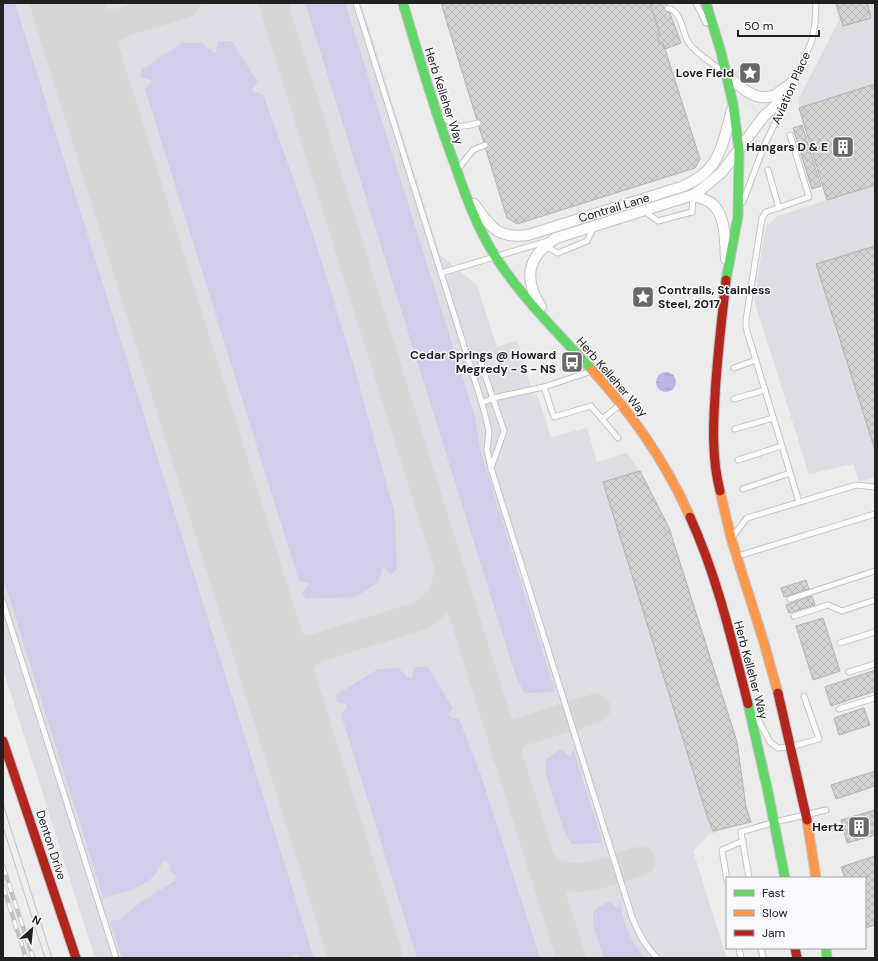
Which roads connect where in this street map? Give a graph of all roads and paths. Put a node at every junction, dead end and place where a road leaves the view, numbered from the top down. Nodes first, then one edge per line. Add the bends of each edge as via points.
1 (356, 3) edge
2 (402, 3) edge
3 (696, 3) edge
4 (706, 3) edge
5 (816, 3) edge
6 (668, 8) dead end
7 (720, 52) junction
8 (726, 74) junction
9 (793, 82) junction
10 (786, 97) junction
11 (733, 104) junction
12 (435, 111) junction
13 (478, 123) dead end
14 (790, 135) dead end
15 (485, 145) dead end
16 (739, 150) junction
17 (456, 170) junction
18 (768, 170) dead end
19 (464, 192) junction
20 (693, 196) junction
21 (779, 208) junction
22 (644, 211) junction
23 (738, 216) junction
24 (595, 226) junction
25 (556, 238) junction
26 (544, 246) junction
27 (496, 257) junction
28 (441, 273) junction
29 (727, 275) junction
30 (556, 331) junction
31 (756, 360) junction
32 (481, 362) dead end
33 (734, 368) dead end
34 (593, 371) junction
35 (544, 387) junction
36 (765, 390) junction
37 (493, 398) junction
38 (734, 399) dead end
39 (482, 403) junction
40 (622, 404) junction
41 (773, 418) junction
42 (602, 419) junction
43 (735, 429) dead end
44 (618, 438) dead end
45 (782, 446) junction
46 (738, 460) dead end
47 (491, 468) junction
48 (790, 473) junction
49 (875, 487) edge
50 (743, 489) dead end
51 (799, 502) junction
52 (875, 514) edge
53 (731, 538) junction
54 (736, 557) junction
55 (875, 571) edge
56 (790, 599) dead end
57 (875, 600) edge
58 (3, 602) edge
59 (794, 616) dead end
60 (875, 632) edge
61 (840, 643) dead end
62 (875, 664) edge
63 (849, 672) dead end
64 (804, 696) dead end
65 (875, 698) edge
66 (749, 705) junction
67 (839, 709) dead end
68 (3, 740) edge
69 (790, 747) junction
70 (826, 810) dead end
71 (806, 816) junction
72 (775, 822) junction
73 (743, 841) junction
74 (726, 877) edge
75 (749, 877) edge
76 (785, 877) edge
77 (816, 877) edge
78 (76, 958) edge
79 (116, 958) edge
80 (657, 958) edge

1 - 28 lane
2 - 12 main road, Herb Kelleher Way
3 - 7 lane
4 - 7 main road, Herb Kelleher Way
5 - 9 lane, Aviation Place via 812,40
6 - 8 lane via 673,9 680,19 689,44
7 - 8 main road, Herb Kelleher Way
8 - 9 street via 758,96 774,95
8 - 11 main road, Herb Kelleher Way
9 - 10 lane, Aviation Place
10 - 16 street, Contrail Lane via 764,116
10 - 23 lane, Aviation Place via 754,168
11 - 16 main road, Herb Kelleher Way
11 - 19 street, Contrail Lane via 723,141 712,165 695,182 681,187 528,235 514,237 499,233
12 - 13 lane via 458,127
12 - 17 main road, Herb Kelleher Way
14 - 21 lane via 809,197
15 - 17 lane via 474,150
16 - 20 street, Contrail Lane via 722,172
16 - 23 main road, Herb Kelleher Way
17 - 19 main road, Herb Kelleher Way
18 - 21 lane
19 - 27 main road, Herb Kelleher Way
20 - 22 street, Contrail Lane
20 - 22 lane via 692,212 658,221
20 - 29 street via 710,202 722,217
21 - 31 lane via 766,212 762,218 746,320
22 - 24 street, Contrail Lane
23 - 29 main road, Herb Kelleher Way
24 - 25 street, Contrail Lane
24 - 26 lane via 588,241 558,253
25 - 26 street, Contrail Lane
25 - 27 lane, Contrail Lane
26 - 30 street, Contrail Lane via 535,258 530,282 535,297
27 - 28 lane, Contrail Lane
27 - 30 main road, Herb Kelleher Way
28 - 39 lane
29 - 53 main road, Herb Kelleher Way via 717,356 713,429 717,479
30 - 34 main road, Herb Kelleher Way
31 - 33 lane
31 - 36 lane
32 - 37 lane
34 - 35 lane
34 - 40 main road, Herb Kelleher Way
35 - 37 lane
35 - 42 lane via 554,417 591,406
36 - 38 lane
36 - 41 lane
37 - 39 lane
37 - 47 lane via 504,431
39 - 47 lane via 489,431 487,450
40 - 42 lane
40 - 66 main road, Herb Kelleher Way via 672,479 694,524 724,612
41 - 43 lane
41 - 45 lane
42 - 44 lane
45 - 46 lane
45 - 48 lane
47 - 80 lane via 632,918 640,936
48 - 50 lane
48 - 51 lane
49 - 51 lane via 856,485
51 - 53 lane via 747,518
52 - 54 lane
53 - 54 main road, Herb Kelleher Way
54 - 69 main road, Herb Kelleher Way via 764,643
55 - 56 lane
57 - 59 lane via 842,610 828,605
58 - 79 lane
60 - 61 lane
62 - 63 lane
64 - 69 lane via 819,739
65 - 67 lane
66 - 69 lane via 770,742 778,748
66 - 72 main road, Herb Kelleher Way
68 - 78 main road, Denton Drive
69 - 71 main road, Herb Kelleher Way
70 - 71 lane
71 - 72 lane
71 - 77 main road, Herb Kelleher Way
72 - 73 lane via 741,832
72 - 76 main road, Herb Kelleher Way
73 - 74 lane via 722,850
73 - 75 lane

